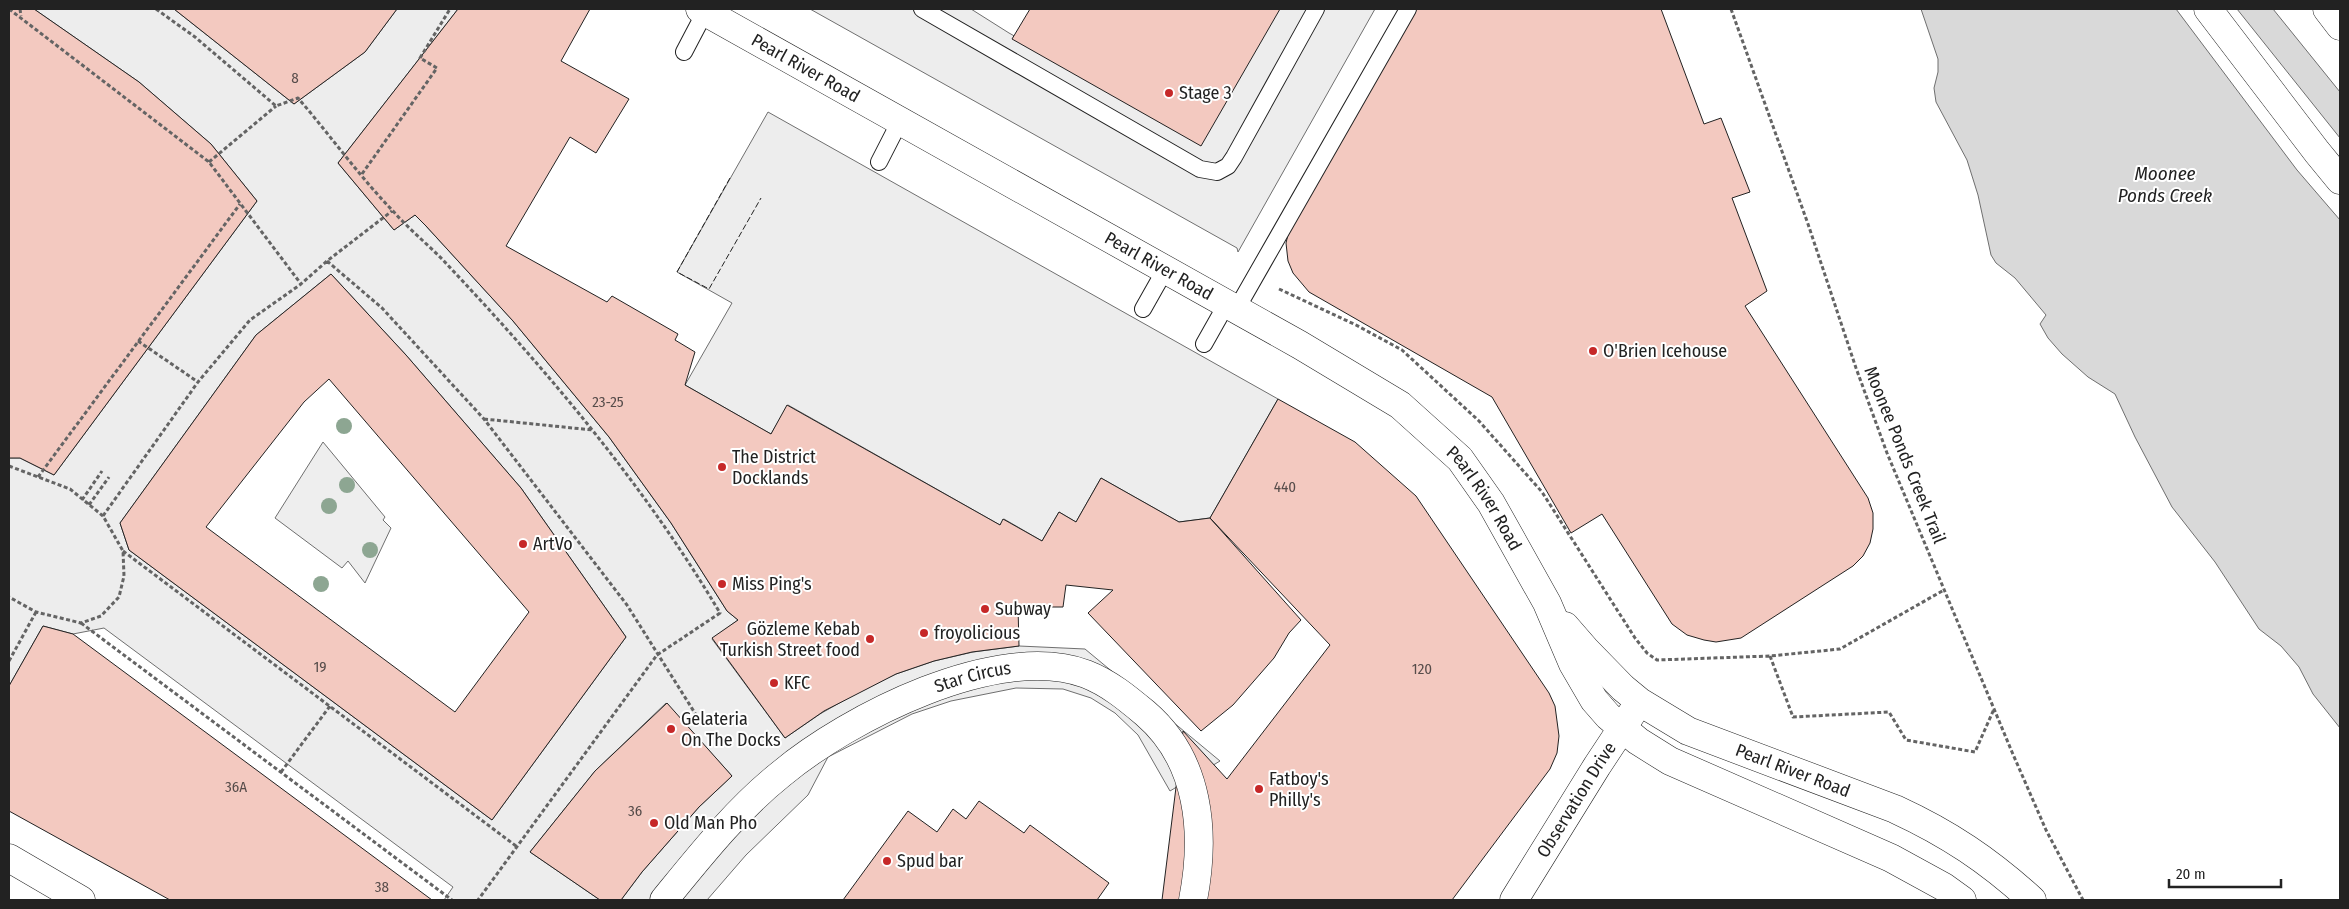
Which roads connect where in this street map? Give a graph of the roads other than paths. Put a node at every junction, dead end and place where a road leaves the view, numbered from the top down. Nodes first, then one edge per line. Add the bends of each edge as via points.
1 (922, 9) edge
2 (1316, 9) edge
3 (1408, 9) edge
4 (2208, 9) edge
5 (2327, 9) edge
6 (702, 10) edge
7 (950, 15) edge
8 (2340, 26) edge
9 (684, 52) dead end
10 (900, 121) junction
11 (879, 162) dead end
12 (2340, 180) edge
13 (1165, 270) junction
14 (1231, 307) junction
15 (1142, 309) dead end
16 (1204, 344) dead end
17 (1547, 603) junction
18 (1640, 702) junction
19 (1622, 729) junction
20 (9, 858) edge
21 (81, 900) edge
22 (664, 900) edge
23 (1193, 900) edge
24 (1514, 900) edge
25 (1962, 900) edge
26 (2032, 900) edge

1 - 7 lane
2 - 7 lane via 1228,166 1217,172 1200,168
3 - 14 lane
4 - 12 main road
5 - 8 main road
6 - 9 lane
6 - 10 main road, Pearl River Road
10 - 11 lane
10 - 13 main road, Pearl River Road
13 - 14 main road, Pearl River Road
13 - 15 lane
14 - 16 lane
14 - 17 main road, Pearl River Road via 1364,382 1400,405 1436,436 1460,459 1491,503
17 - 18 main road, Pearl River Road via 1607,673
17 - 19 main road, Pearl River Road via 1584,685
18 - 19 main road, Observation Drive
18 - 26 main road, Pearl River Road via 1688,731 1895,809 1948,835 1990,864
19 - 24 main road, Observation Drive
19 - 25 main road, Pearl River Road via 1670,761 1891,858 1918,871
20 - 21 main road
22 - 23 main road, Star Circus via 702,853 780,774 860,720 941,684 1010,668 1050,666 1086,674 1116,690 1155,722 1182,760 1192,786 1200,848

